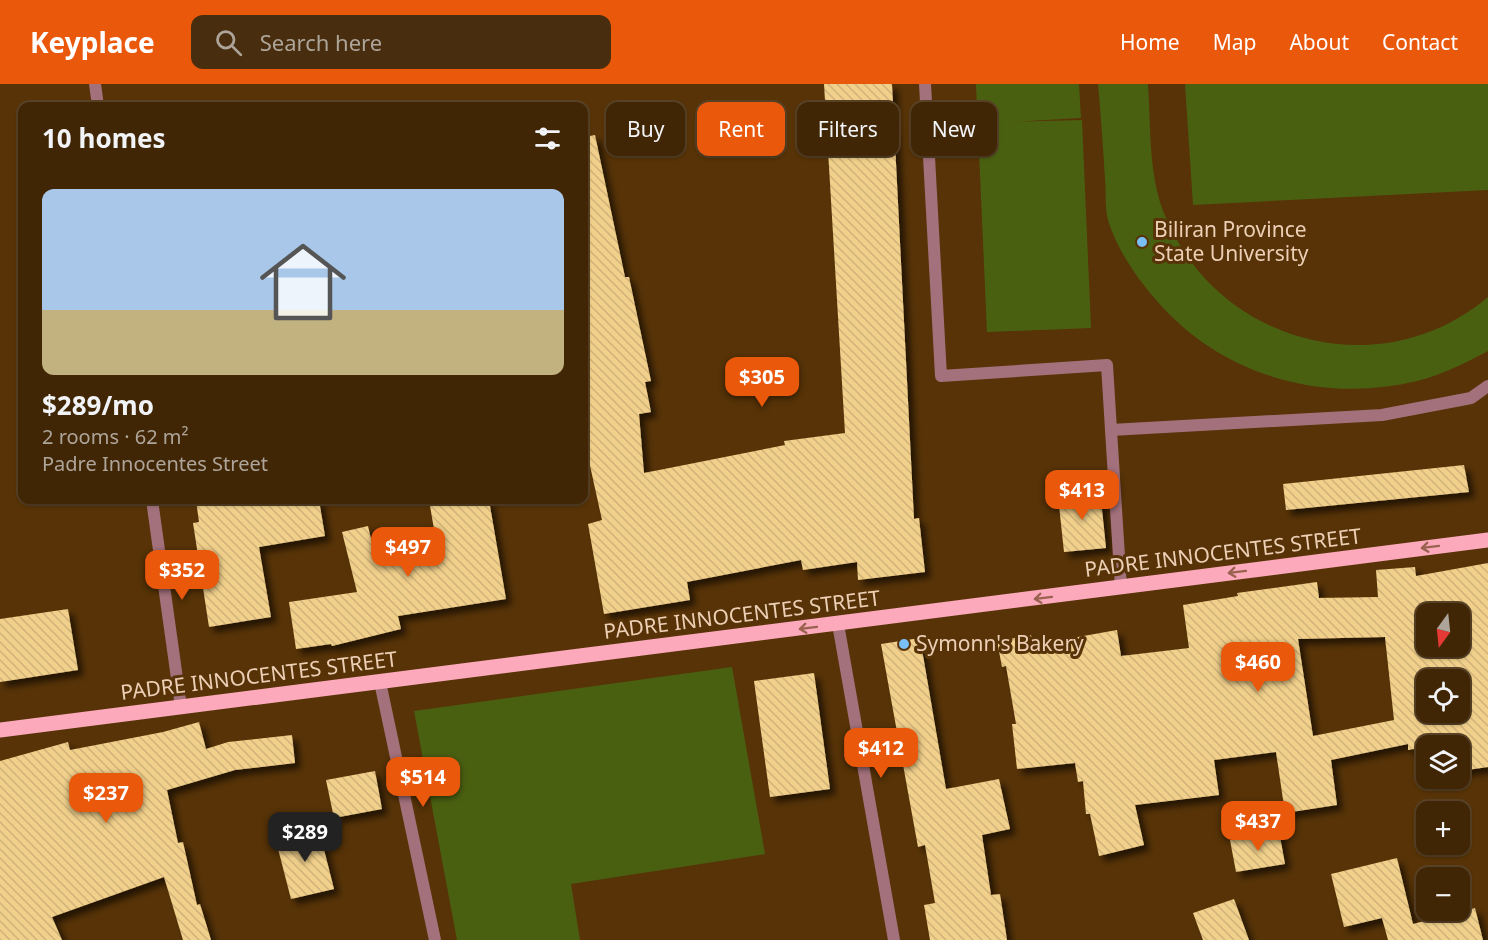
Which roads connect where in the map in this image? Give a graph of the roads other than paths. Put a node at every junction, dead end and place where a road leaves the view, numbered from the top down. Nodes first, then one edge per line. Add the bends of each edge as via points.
1 (95, 84) edge
2 (925, 84) edge
3 (97, 102) edge
4 (1488, 386) edge
5 (1111, 430) junction
6 (153, 504) edge
7 (1488, 540) edge
8 (1121, 588) junction
9 (838, 624) junction
10 (380, 682) junction
11 (181, 707) junction
12 (0, 730) edge
13 (435, 940) edge
14 (894, 940) edge

1 - 3 street
2 - 5 street via 941,376 1107,365
4 - 5 street via 1471,398 1382,415
5 - 8 street
6 - 11 street
7 -> 8 main road, PADRE INNOCENTES STREET
8 -> 9 main road, PADRE INNOCENTES STREET
9 -> 10 main road, PADRE INNOCENTES STREET
9 - 14 street
10 - 11 main road, PADRE INNOCENTES STREET
10 - 13 street
11 - 12 main road, PADRE INNOCENTES STREET

